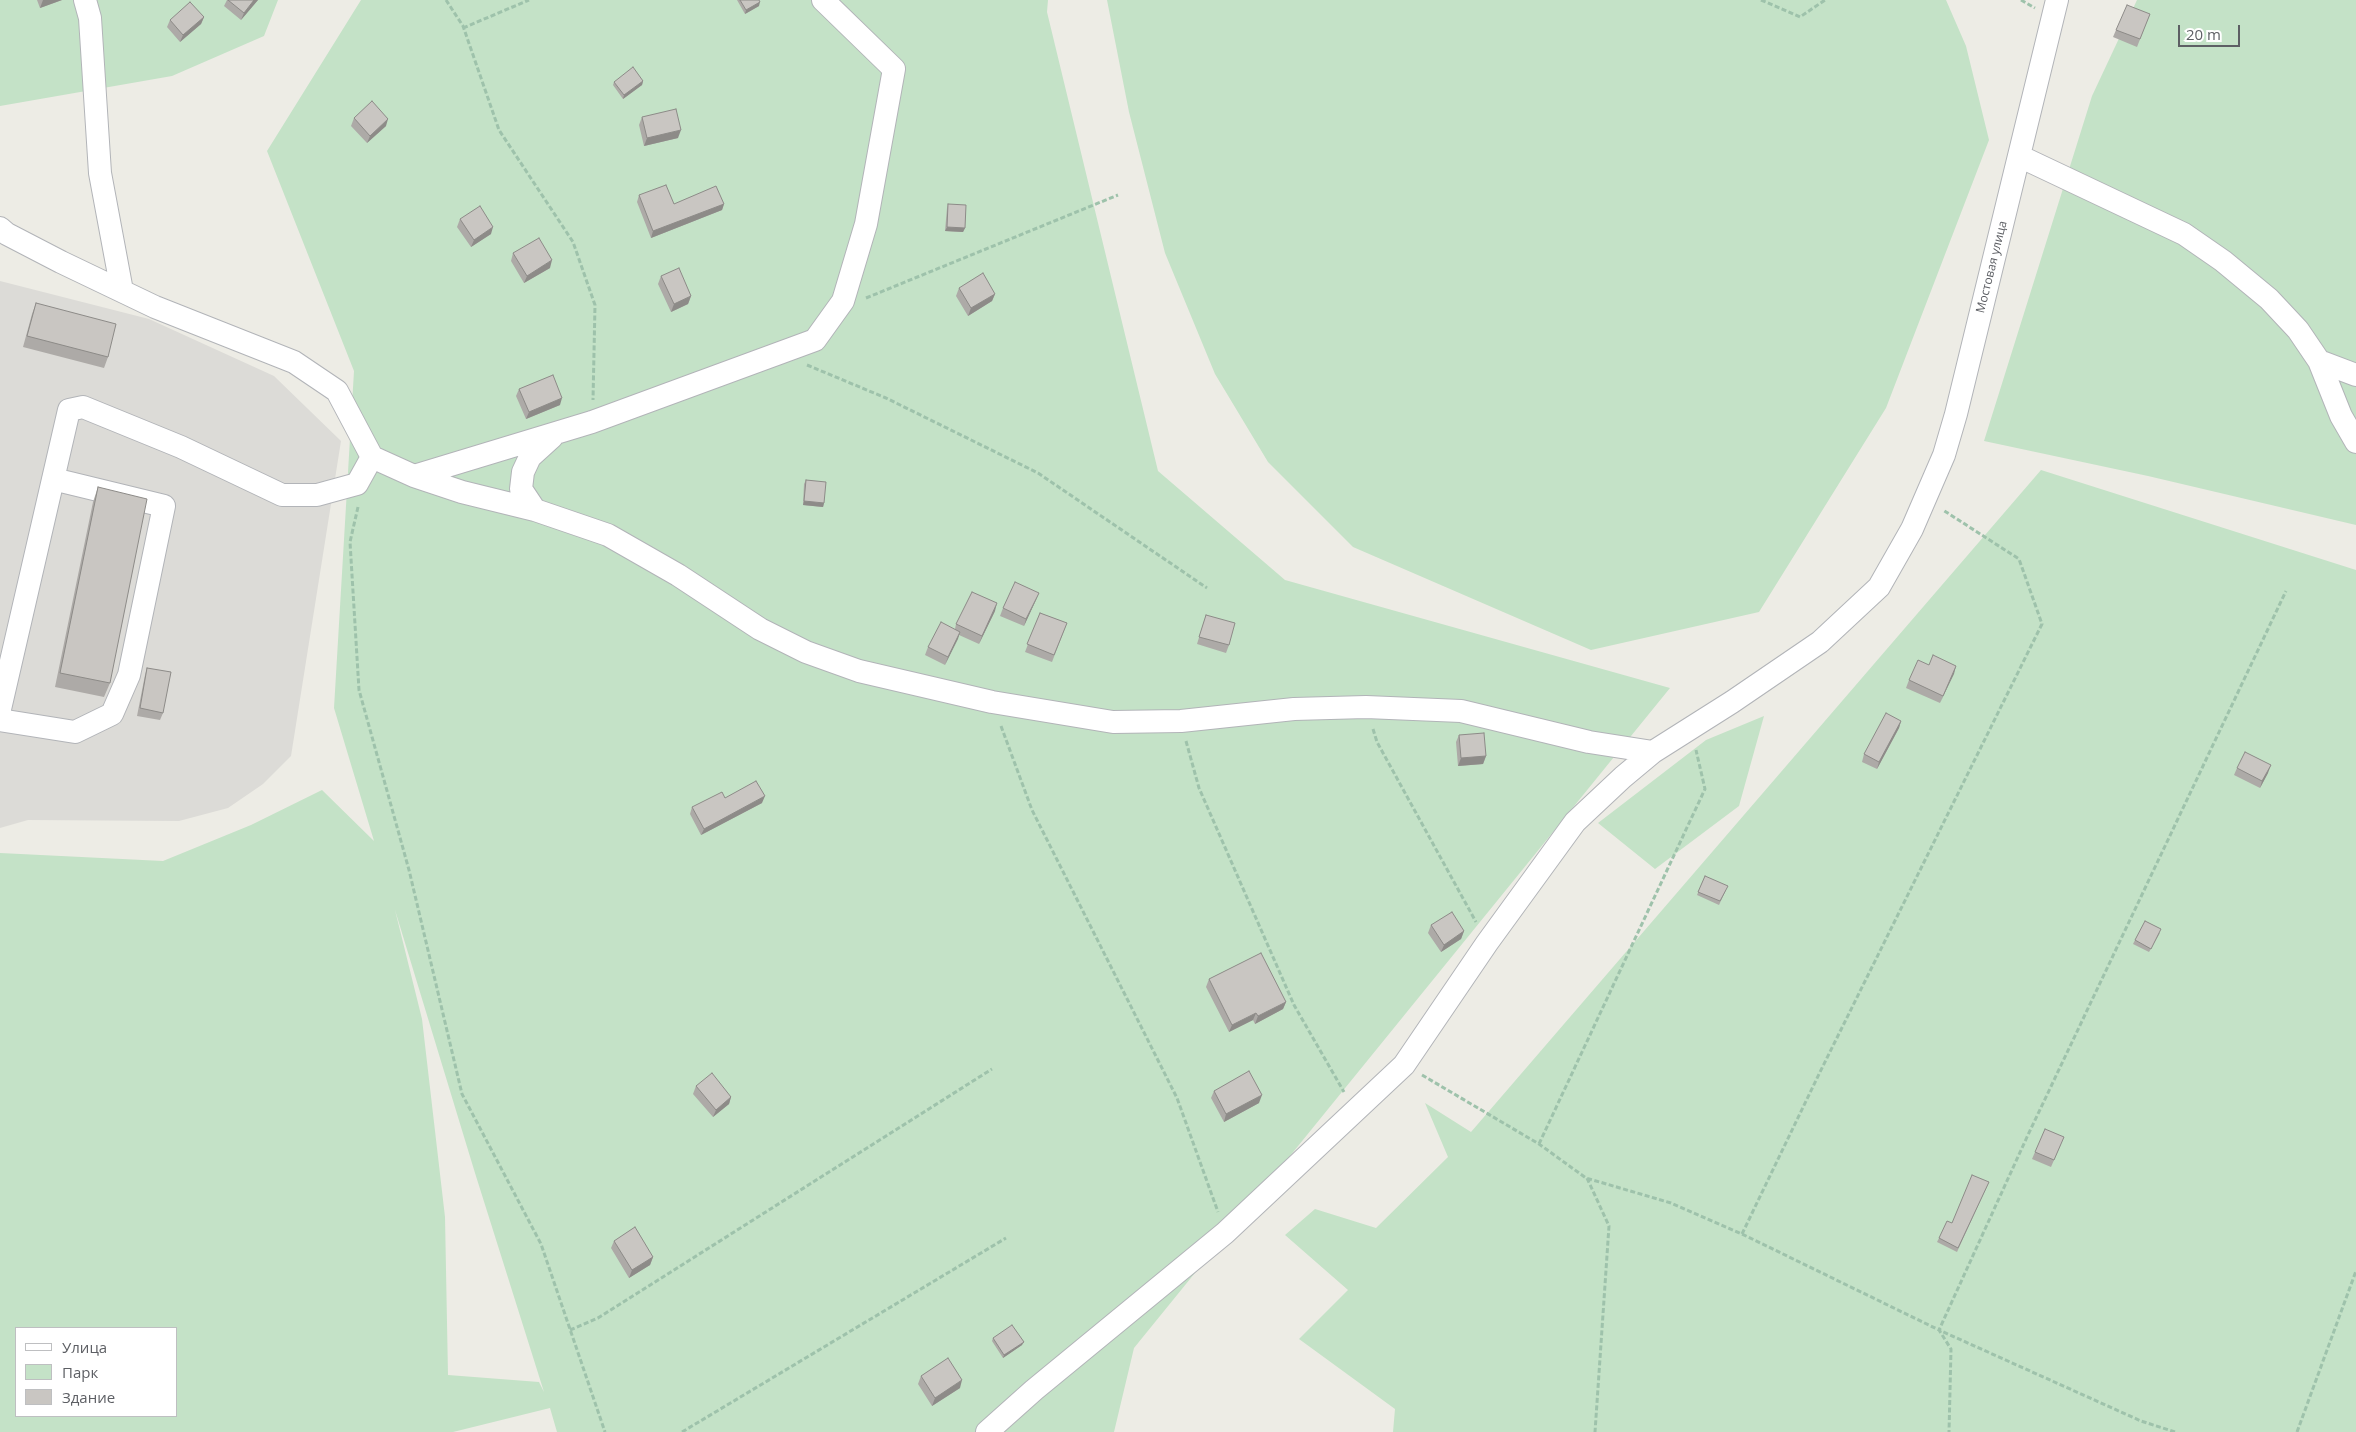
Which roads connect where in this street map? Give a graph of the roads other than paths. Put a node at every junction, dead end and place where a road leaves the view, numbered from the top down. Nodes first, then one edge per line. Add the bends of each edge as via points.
1 (85, 0) edge
2 (823, 0) edge
3 (2057, 0) edge
4 (2019, 156) junction
5 (0, 228) edge
6 (122, 291) junction
7 (2319, 361) junction
8 (2356, 375) edge
9 (556, 433) junction
10 (2356, 442) edge
11 (372, 457) junction
12 (414, 476) junction
13 (53, 479) junction
14 (535, 510) junction
15 (0, 709) edge
16 (0, 720) edge
17 (1653, 752) junction
18 (987, 1432) edge

1 - 6 street via 90,18 100,173
2 - 9 street via 894,70 866,224 843,301 815,340
3 - 4 street, Мостовая улица
4 - 7 street via 2184,234 2269,299 2298,330
4 - 17 street, Мостовая улица via 1944,455 1912,529 1879,587 1820,642
5 - 6 street
6 - 11 street via 155,308 294,362 337,391
7 - 8 street
7 - 10 street via 2341,416
9 - 12 street
9 - 14 street via 530,456 522,472 521,489
11 - 12 street
11 - 13 street via 357,484 317,495 282,495 181,447 83,406 69,410
12 - 14 street
13 - 15 street
13 - 16 street via 164,506 129,675 112,714 75,732
14 - 17 street via 608,535 678,575 760,629 806,652 858,671 992,702 1113,722 1181,721 1294,709 1461,712 1589,742
17 - 18 street, Мостовая улица via 1575,822 1404,1065 1225,1233

